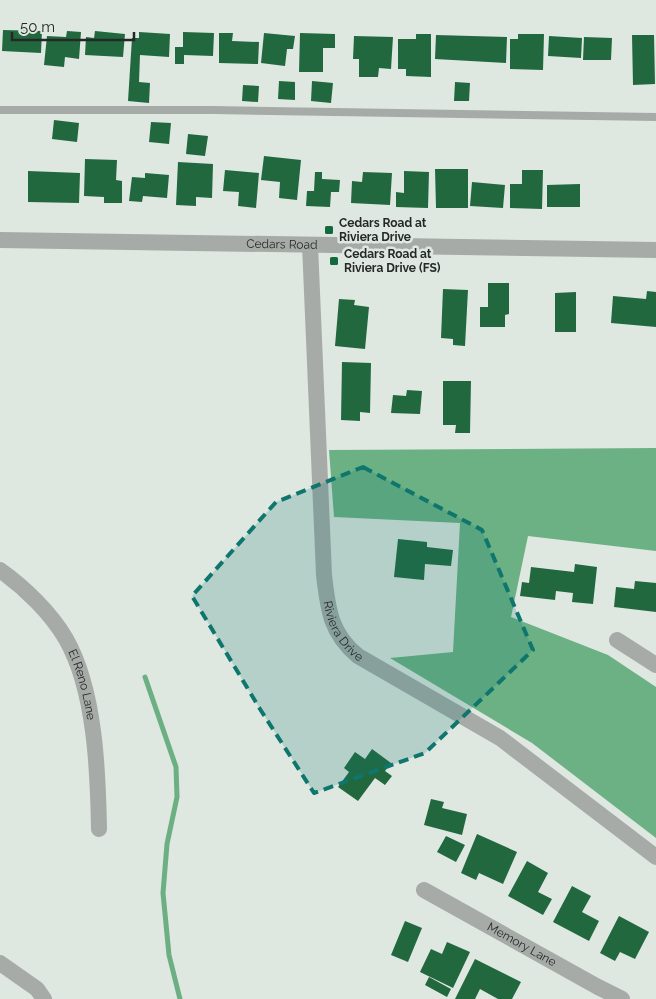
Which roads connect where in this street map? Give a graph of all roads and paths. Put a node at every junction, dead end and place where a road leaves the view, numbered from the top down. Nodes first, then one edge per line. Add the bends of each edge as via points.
1 (0, 110) edge
2 (656, 117) edge
3 (0, 240) edge
4 (310, 245) junction
5 (656, 250) edge
6 (0, 570) edge
7 (617, 640) dead end
8 (656, 665) edge
9 (99, 829) dead end
10 (656, 857) edge
11 (424, 890) dead end
12 (0, 963) edge
13 (44, 999) edge
14 (622, 999) edge

1 - 2 lane
3 - 4 street, Cedars Road
4 - 5 street, Cedars Road
4 - 10 street, Riviera Drive via 324,575 331,619 339,636 358,656 500,738
6 - 9 street, El Reno Lane via 57,624 75,658 92,727
7 - 8 street
11 - 14 street, Memory Lane
12 - 13 street via 37,989

